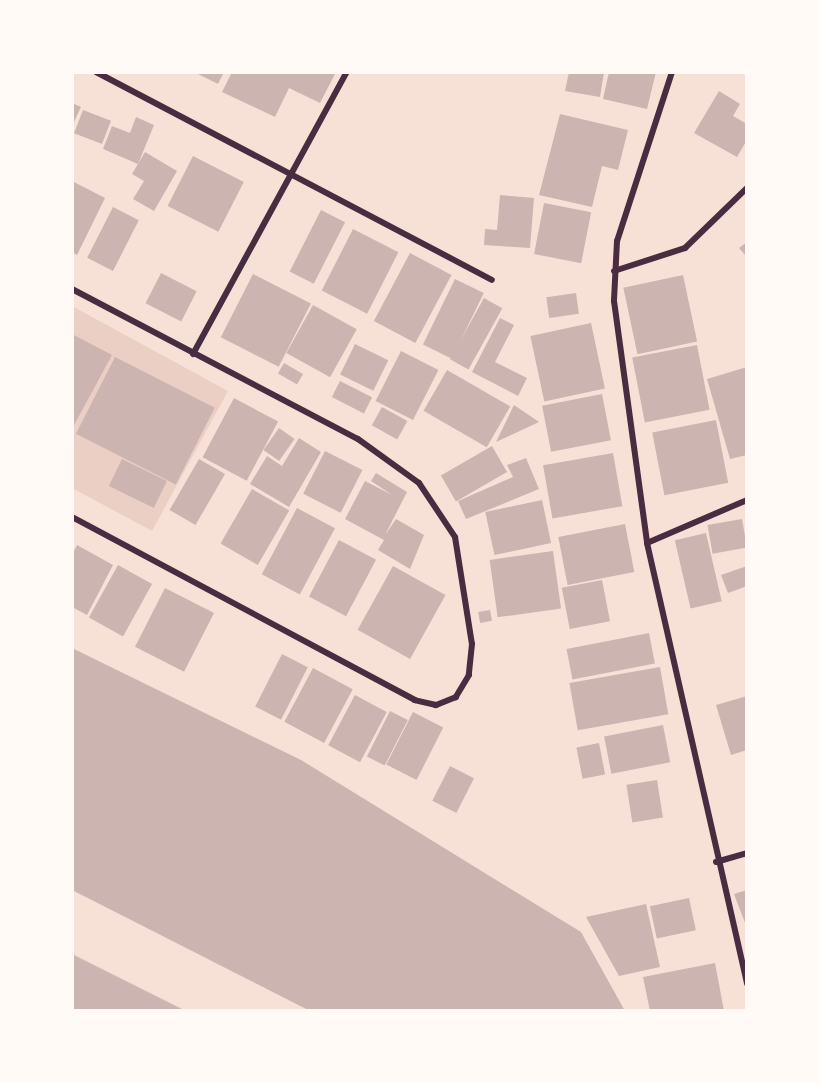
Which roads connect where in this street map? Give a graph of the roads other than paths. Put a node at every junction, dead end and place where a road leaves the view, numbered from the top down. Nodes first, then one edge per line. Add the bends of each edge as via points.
1 (96, 72) edge
2 (347, 72) edge
3 (672, 72) edge
4 (291, 175) junction
5 (747, 188) edge
6 (614, 271) junction
7 (492, 280) dead end
8 (72, 289) edge
9 (193, 354) junction
10 (747, 500) edge
11 (72, 516) edge
12 (647, 543) junction
13 (747, 853) edge
14 (716, 862) junction
15 (747, 984) edge

1 - 4 street
2 - 4 street
3 - 6 street via 624,214
4 - 7 street
4 - 9 street
5 - 6 street via 685,248
6 - 12 street
8 - 9 street
9 - 11 street via 358,439 419,483 455,537 472,644 469,675 456,697 436,705 415,700
10 - 12 street
12 - 14 street
13 - 14 street
14 - 15 street

